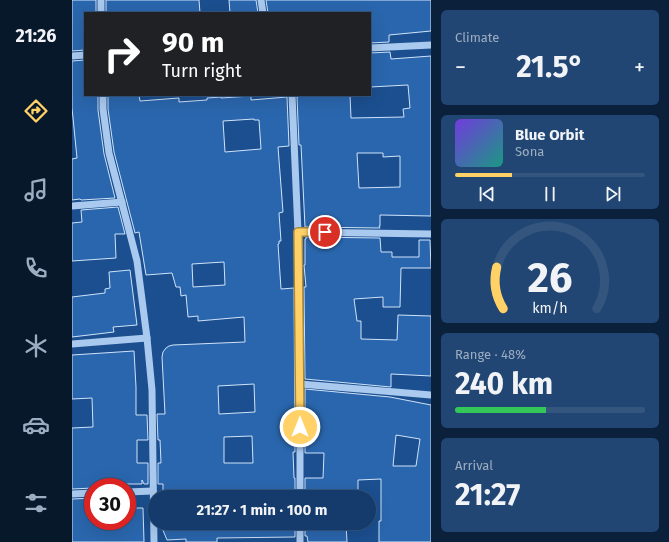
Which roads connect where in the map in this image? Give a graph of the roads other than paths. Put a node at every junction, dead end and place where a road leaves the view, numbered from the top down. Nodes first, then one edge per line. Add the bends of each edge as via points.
1 (100, 0) edge
2 (261, 0) edge
3 (100, 12) edge
4 (263, 12) edge
5 (431, 45) edge
6 (371, 48) edge
7 (84, 55) edge
8 (72, 56) edge
9 (103, 96) edge
10 (292, 96) edge
11 (122, 202) junction
12 (72, 206) edge
13 (298, 232) junction
14 (431, 234) edge
15 (147, 338) junction
16 (72, 344) edge
17 (300, 384) junction
18 (431, 395) edge
19 (153, 490) edge
20 (300, 490) edge
21 (148, 491) edge
22 (136, 492) edge
23 (84, 493) edge
24 (72, 494) edge
25 (154, 530) edge
26 (300, 530) edge
27 (154, 542) edge
28 (300, 542) edge

1 - 3 street
2 - 4 street
5 - 6 street
7 - 8 street
9 - 11 street via 109,154
10 - 13 street
11 - 12 street
11 - 15 street via 137,261
13 - 14 street
13 - 17 street
15 - 16 street
15 - 19 street via 152,390
17 - 18 street
17 - 20 street
21 - 22 street
23 - 24 street
25 - 27 street
26 - 28 street

